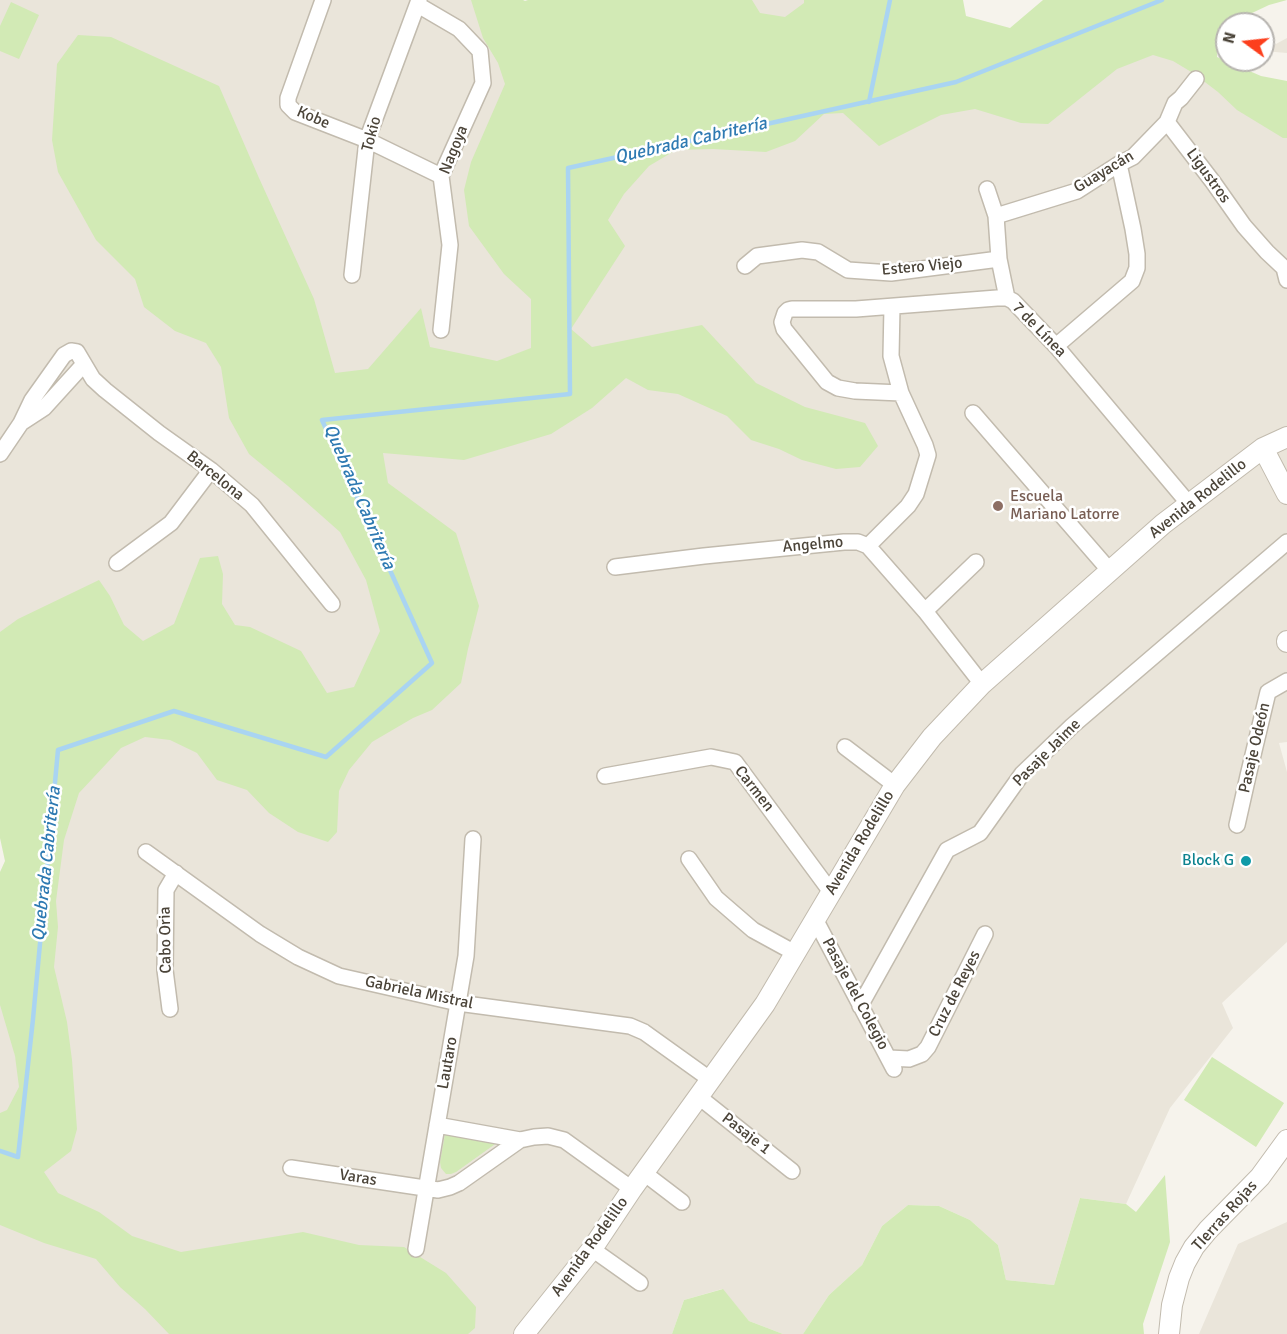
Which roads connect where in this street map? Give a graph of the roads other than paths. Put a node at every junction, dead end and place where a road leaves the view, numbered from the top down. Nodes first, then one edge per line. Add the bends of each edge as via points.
1 (323, 0) edge
2 (418, 2) edge
3 (1196, 80) dead end
4 (1167, 122) junction
5 (367, 140) junction
6 (1119, 164) junction
7 (441, 176) junction
8 (987, 189) dead end
9 (996, 216) junction
10 (999, 259) junction
11 (745, 266) dead end
12 (1286, 271) edge
13 (352, 275) dead end
14 (1007, 298) junction
15 (892, 307) junction
16 (441, 330) dead end
17 (1056, 346) junction
18 (84, 364) junction
19 (901, 393) junction
20 (973, 413) dead end
21 (21, 423) junction
22 (1287, 437) edge
23 (2, 448) edge
24 (1263, 448) junction
25 (211, 470) junction
26 (1287, 494) edge
27 (1189, 504) junction
28 (1287, 542) edge
29 (868, 546) junction
30 (976, 562) dead end
31 (117, 563) dead end
32 (615, 567) dead end
33 (1110, 571) junction
34 (332, 604) dead end
35 (925, 611) junction
36 (1287, 681) edge
37 (982, 684) junction
38 (845, 747) dead end
39 (605, 776) dead end
40 (894, 785) junction
41 (1238, 825) dead end
42 (473, 839) dead end
43 (146, 852) dead end
44 (689, 859) dead end
45 (176, 873) junction
46 (831, 892) junction
47 (815, 919) junction
48 (985, 934) dead end
49 (795, 953) junction
50 (458, 1003) junction
51 (860, 1006) junction
52 (170, 1009) dead end
53 (892, 1063) joint
54 (711, 1080) junction
55 (699, 1097) junction
56 (437, 1125) junction
57 (520, 1140) junction
58 (1287, 1140) edge
59 (291, 1168) dead end
60 (792, 1171) dead end
61 (638, 1181) junction
62 (426, 1189) junction
63 (682, 1202) dead end
64 (592, 1249) junction
65 (416, 1250) dead end
66 (640, 1283) dead end
67 (524, 1334) edge
68 (1169, 1334) edge

1 - 5 street, Kobe via 288,105 295,112
2 - 5 street, Tokio
2 - 7 street, Nagoya via 459,29 480,51 483,83
3 - 4 street via 1174,103
4 - 6 street, Guayacán via 1133,158
4 - 12 street, Ligustros via 1244,226
5 - 7 street, Kobe
5 - 13 street, Tokio
6 - 9 street, Guayacán via 1077,191
6 - 17 street via 1137,268 1132,281
7 - 16 street, Nagoya via 450,245
8 - 9 street
9 - 10 street
10 - 11 street, Estero Viejo via 891,273 848,270 818,252 802,250 757,256
10 - 14 street
14 - 15 street, 7 de Línea
14 - 17 street, 7 de Línea
15 - 19 street via 891,356
15 - 19 street, 7 de Línea via 788,310 782,322 827,382 855,391
17 - 27 street, 7 de Línea
18 - 21 street via 44,408
18 - 21 street via 77,352 64,355
18 - 25 street, Barcelona via 105,390
19 - 29 street via 928,455 916,494
20 - 33 street
21 - 23 street
22 - 24 street, Avenida Rodelillo
24 - 26 street
24 - 27 street, Avenida Rodelillo
25 - 31 street via 171,523
25 - 34 street, Barcelona via 252,506
27 - 33 street, Avenida Rodelillo
28 - 51 street, Pasaje Jaime via 1072,726 1022,774 980,833 946,850
29 - 32 street, Angelmo via 844,542
29 - 35 street, Angelmo
30 - 35 street
33 - 37 street, Avenida Rodelillo
35 - 37 street, Angelmo
36 - 41 street, Pasaje Odeón via 1268,692
37 - 40 street, Avenida Rodelillo
38 - 40 street
39 - 46 street, Carmen via 711,757 735,762
40 - 46 street, Avenida Rodelillo
42 - 50 street, Lautaro via 468,939
43 - 45 street, Gabriela Mistral
44 - 49 street via 716,898 753,930
45 - 50 street, Gabriela Mistral via 260,934 339,976
45 - 52 street, Cabo Oria via 166,890 165,970
46 - 47 street, Avenida Rodelillo
47 - 49 street, Avenida Rodelillo
47 - 51 street, Pasaje del Colegio
48 - 53 street, Cruz de Reyes via 928,1047 922,1054
49 - 54 street, Avenida Rodelillo via 765,1004
50 - 54 street, Gabriela Mistral via 630,1026
50 - 56 street, Lautaro
51 - 53 street, Pasaje del Colegio
54 - 55 street, Avenida Rodelillo
55 - 60 street, Pasaje 1
55 - 61 street, Avenida Rodelillo
56 - 57 street
56 - 62 street, Lautaro
57 - 61 street via 548,1136 564,1140
57 - 62 street, Varas via 459,1183 438,1190
58 - 68 street, TIerras Rojas via 1260,1177 1194,1247 1179,1278
59 - 62 street, Varas
61 - 63 street
61 - 64 street, Avenida Rodelillo
62 - 65 street, Lautaro
64 - 66 street
64 - 67 street, Avenida Rodelillo

